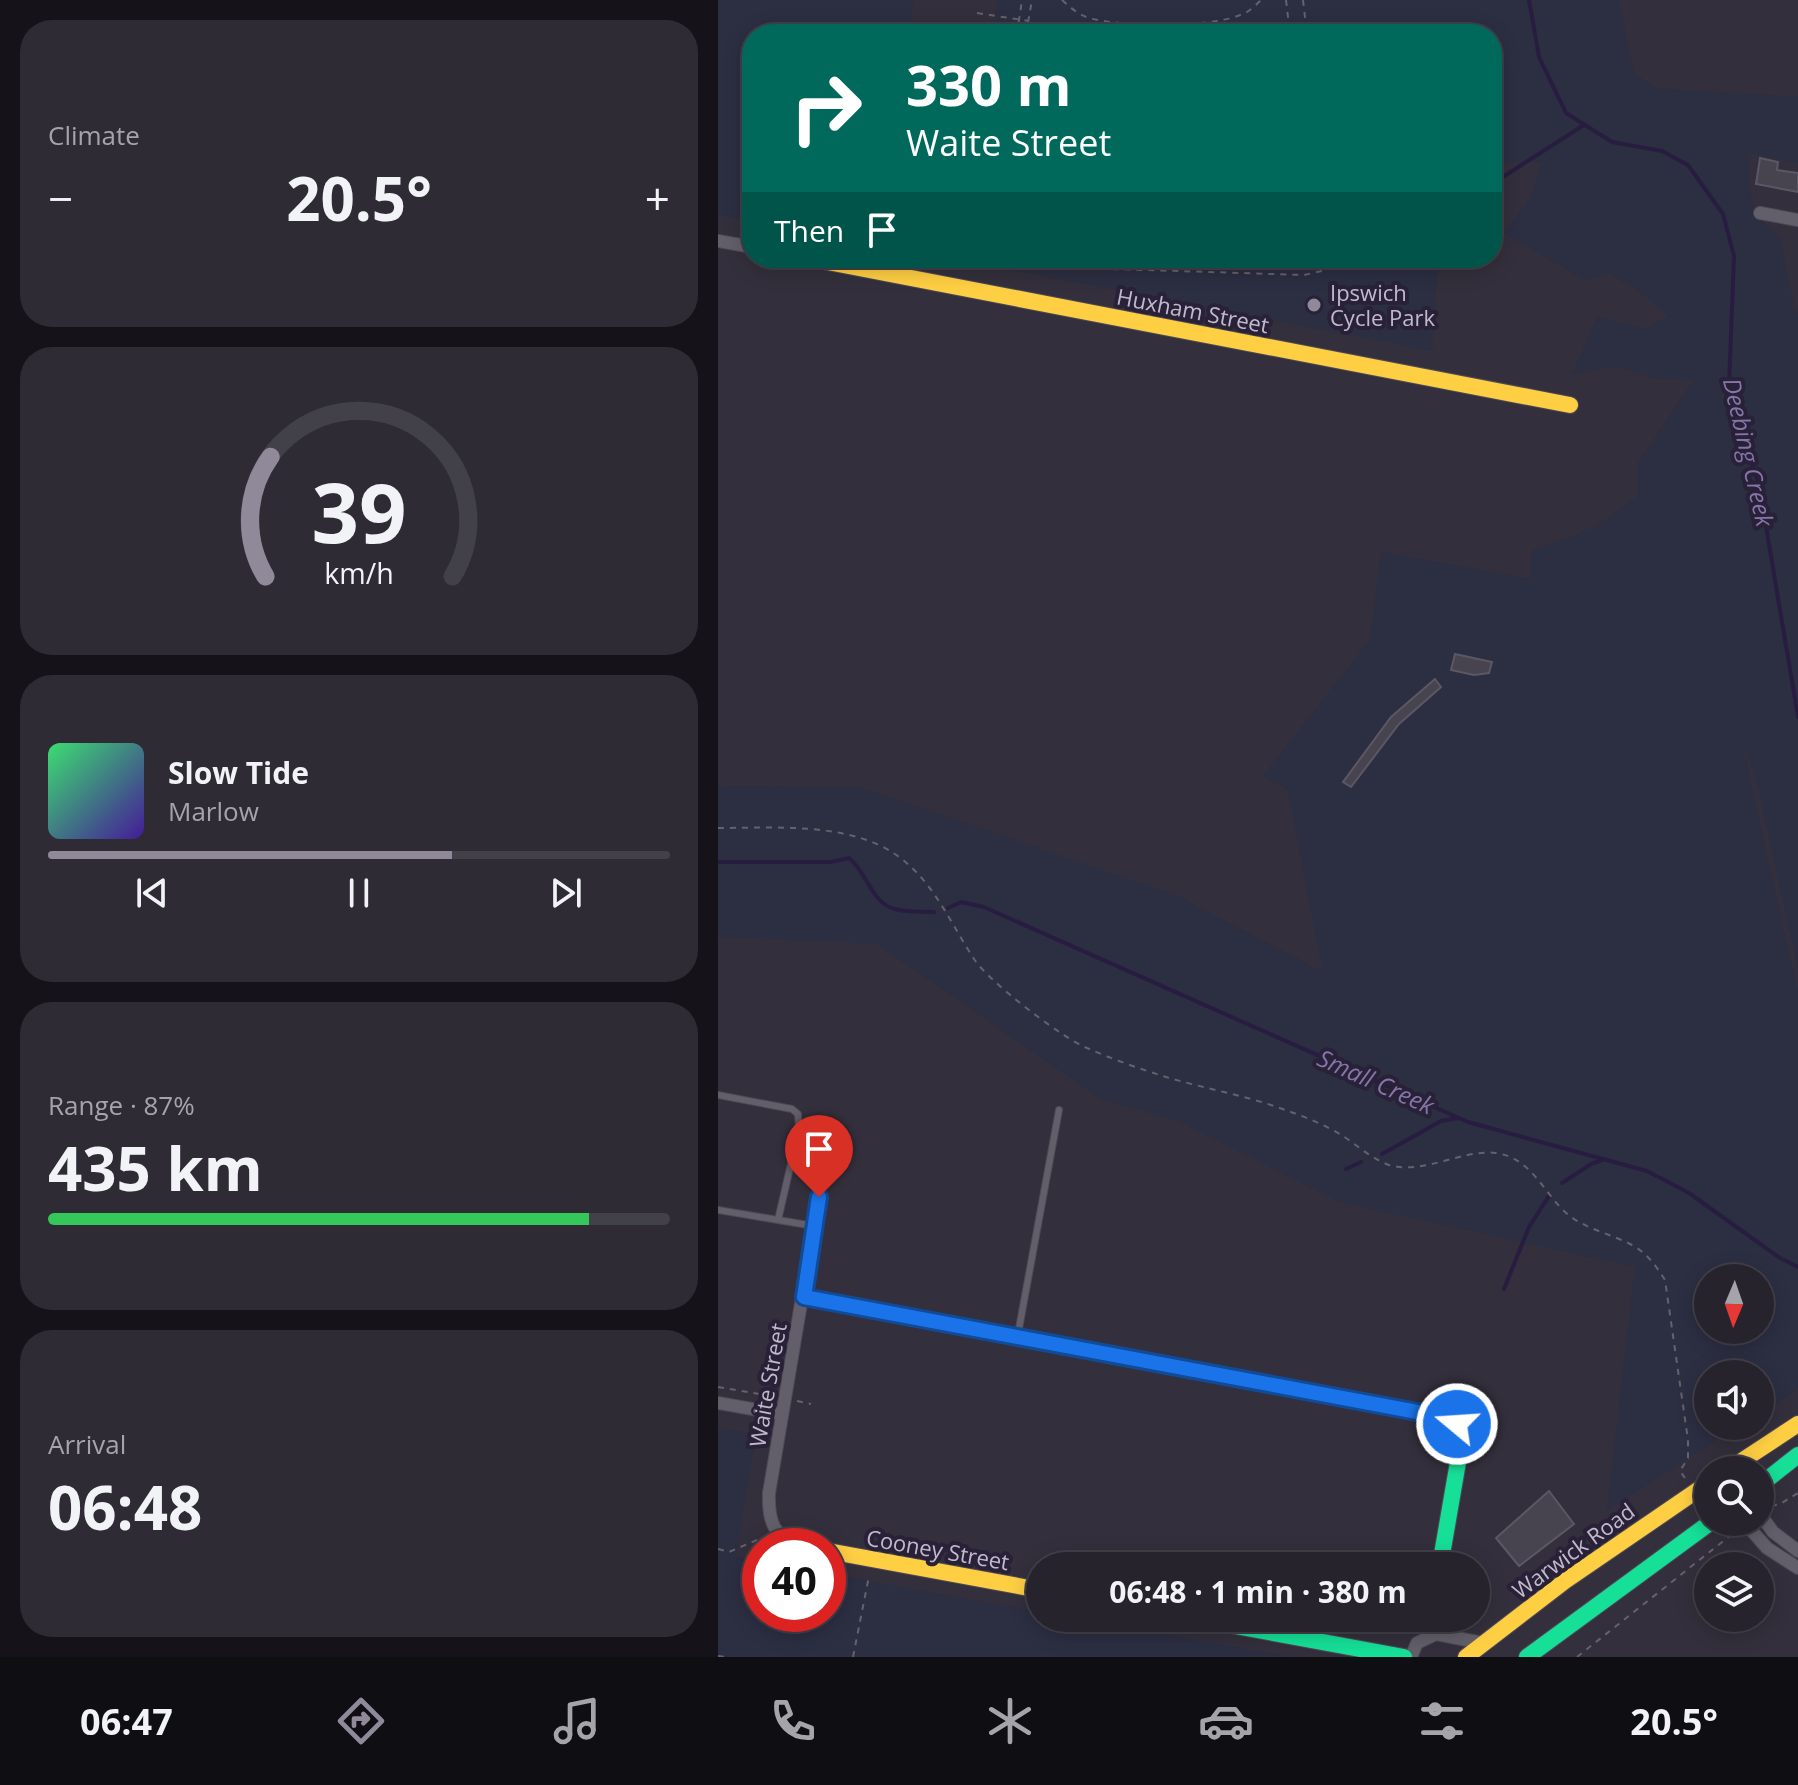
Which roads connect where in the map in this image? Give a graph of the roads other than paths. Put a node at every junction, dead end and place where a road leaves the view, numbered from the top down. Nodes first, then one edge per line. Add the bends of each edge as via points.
1 (1760, 213) dead end
2 (1798, 220) edge
3 (718, 241) edge
4 (742, 245) edge
5 (859, 268) edge
6 (1570, 405) dead end
7 (718, 1095) edge
8 (1059, 1110) dead end
9 (819, 1197) dead end
10 (718, 1210) edge
11 (778, 1220) junction
12 (814, 1226) junction
13 (804, 1297) junction
14 (1018, 1337) junction
15 (718, 1403) edge
16 (781, 1414) junction
17 (1798, 1424) edge
18 (1798, 1455) edge
19 (1749, 1456) edge
20 (1774, 1474) edge
21 (1694, 1493) edge
22 (774, 1528) edge
23 (1774, 1533) edge
24 (1702, 1536) edge
25 (1752, 1536) edge
26 (1798, 1551) edge
27 (1442, 1552) edge
28 (846, 1554) edge
29 (1798, 1568) edge
30 (1026, 1587) edge
31 (1268, 1632) edge
32 (1483, 1643) junction
33 (1404, 1657) edge
34 (1411, 1657) edge
35 (1466, 1657) edge
36 (1527, 1657) edge

1 - 2 street
3 - 4 street
5 - 6 street, Huxham Street
7 - 11 lane via 798,1114
8 - 14 lane
9 - 12 street, Waite Street
10 - 11 lane
11 - 12 lane
12 - 13 street, Waite Street
13 - 14 street
13 - 16 street, Waite Street
14 - 27 street via 1444,1417 1457,1424 1462,1439
15 - 16 street
16 - 22 street, Waite Street via 769,1502
17 - 19 street
18 - 20 street
21 - 32 street, Warwick Road
23 - 26 street
24 - 36 street
25 - 29 street
28 - 30 street, Cooney Street
31 - 33 street
32 - 34 street via 1433,1627
32 - 35 street, Warwick Road

